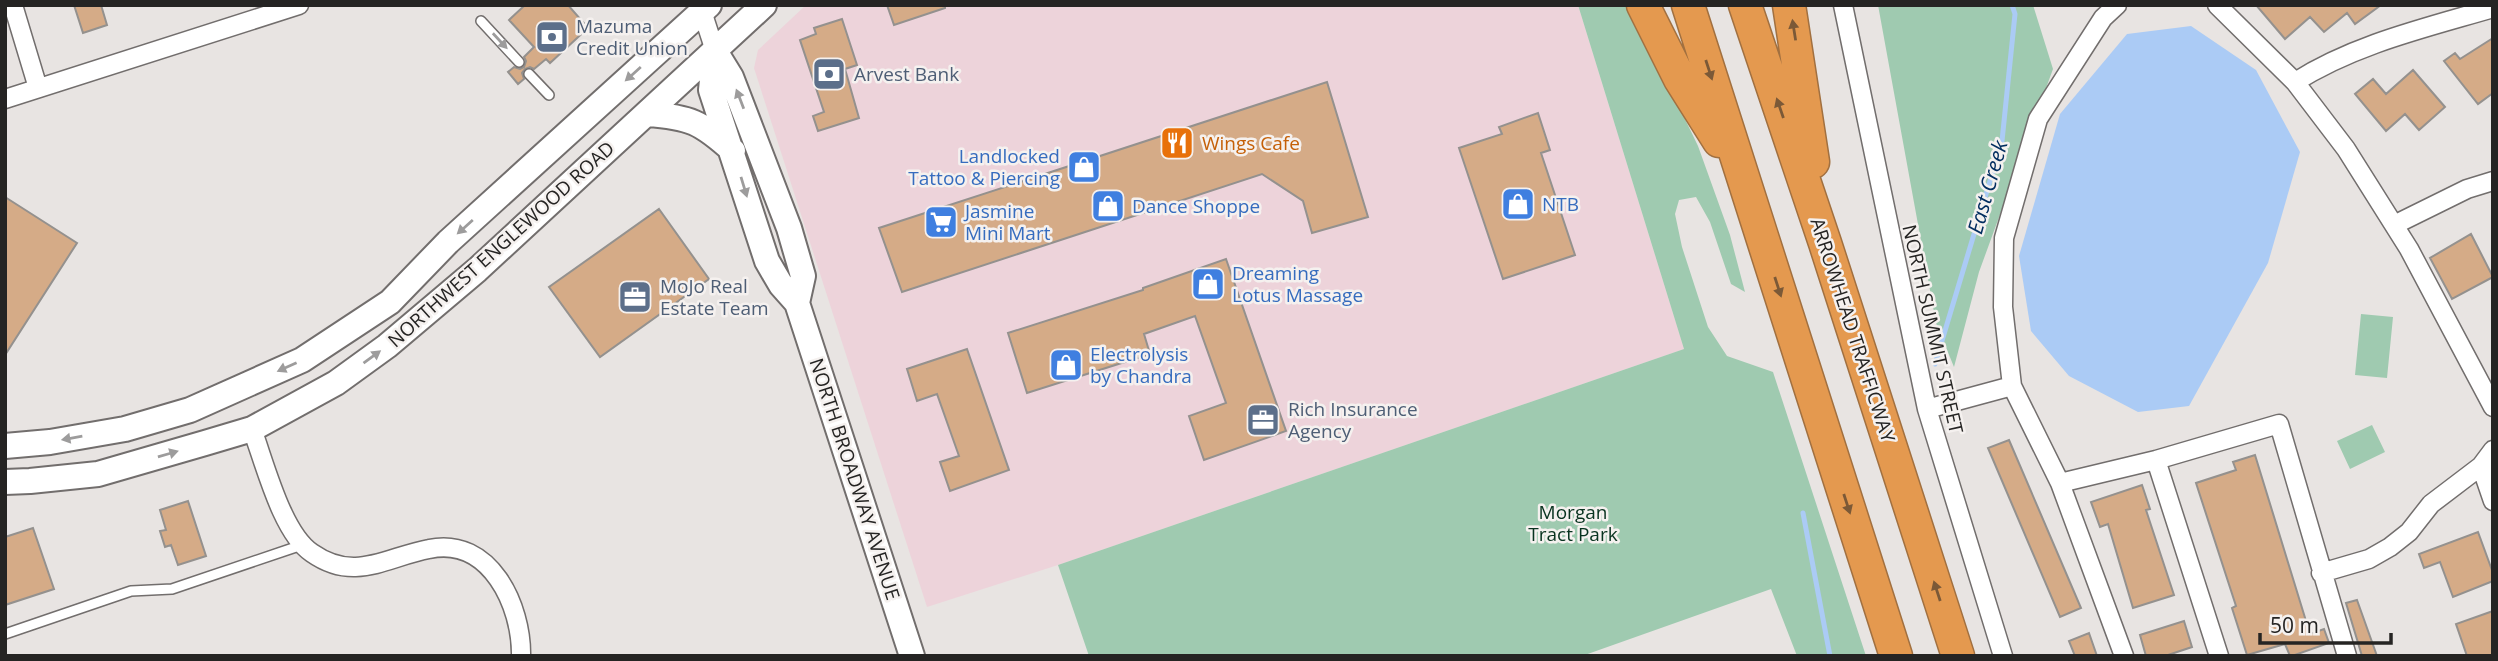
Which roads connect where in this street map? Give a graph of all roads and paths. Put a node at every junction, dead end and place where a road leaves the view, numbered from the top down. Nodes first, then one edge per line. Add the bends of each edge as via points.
1 (13, 5) edge
2 (299, 5) edge
3 (764, 5) edge
4 (1643, 5) edge
5 (1688, 5) edge
6 (1745, 5) edge
7 (1789, 5) edge
8 (1843, 5) edge
9 (2117, 5) edge
10 (2217, 5) edge
11 (704, 7) edge
12 (2493, 8) edge
13 (481, 21) dead end
14 (715, 51) junction
15 (519, 62) dead end
16 (529, 74) dead end
17 (2295, 82) junction
18 (38, 88) junction
19 (549, 95) dead end
20 (5, 99) edge
21 (647, 114) junction
22 (733, 151) junction
23 (1744, 180) junction
24 (2493, 181) edge
25 (2394, 225) junction
26 (1825, 243) junction
27 (797, 303) junction
28 (2012, 386) junction
29 (2493, 407) edge
30 (1927, 409) junction
31 (252, 429) junction
32 (5, 446) edge
33 (2493, 450) edge
34 (2156, 460) junction
35 (2481, 466) junction
36 (5, 482) edge
37 (2060, 483) junction
38 (2493, 501) edge
39 (302, 545) junction
40 (2321, 573) junction
41 (5, 634) edge
42 (521, 656) edge
43 (912, 656) edge
44 (1896, 656) edge
45 (1958, 656) edge
46 (2003, 656) edge
47 (2124, 656) edge
48 (2219, 656) edge
49 (2347, 656) edge

1 - 18 street
2 - 18 street
3 - 14 main road, NORTHWEST ENGLEWOOD ROAD
4 - 23 highway via 1679,79
5 -> 23 highway
26 -> 6 highway, ARROWHEAD TRAFFICWAY
26 -> 7 highway
8 - 30 street, NORTH SUMMIT STREET
9 - 28 street via 2103,18 2038,119 2004,238 2003,307
10 - 17 street
11 - 14 street, NORTH BROADWAY AVENUE
11 -> 32 main road, NORTHWEST ENGLEWOOD ROAD via 448,242 390,302 302,360 190,410 125,429
12 - 17 street via 2386,40
13 -> 15 lane
14 - 21 main road, NORTHWEST ENGLEWOOD ROAD
14 - 22 main road, NORTH BROADWAY AVENUE via 711,90
27 -> 14 main road, NORTH BROADWAY AVENUE via 803,276 789,228 731,76
16 - 19 lane
17 - 25 street via 2346,149
18 - 20 street
21 - 22 main road via 695,121
31 -> 21 main road, NORTHWEST ENGLEWOOD ROAD via 335,383 387,346
22 -> 27 main road, NORTH BROADWAY AVENUE via 768,261
23 -> 44 highway
24 - 25 street
25 - 29 street
45 -> 26 highway, ARROWHEAD TRAFFICWAY
27 - 43 main road, NORTH BROADWAY AVENUE
28 - 30 street
28 - 37 street
30 - 46 street, NORTH SUMMIT STREET
36 -> 31 main road, NORTHWEST ENGLEWOOD ROAD via 98,474
31 - 39 street via 288,525
33 - 35 street
34 - 37 street
34 - 40 street via 2279,424
34 - 48 street
35 - 38 street
35 - 40 street via 2431,504 2399,540 2369,559
37 - 47 street
39 - 41 lane via 172,589 131,591
39 - 42 street via 339,567 358,568 431,548 469,554 498,576 508,593
40 - 49 street

